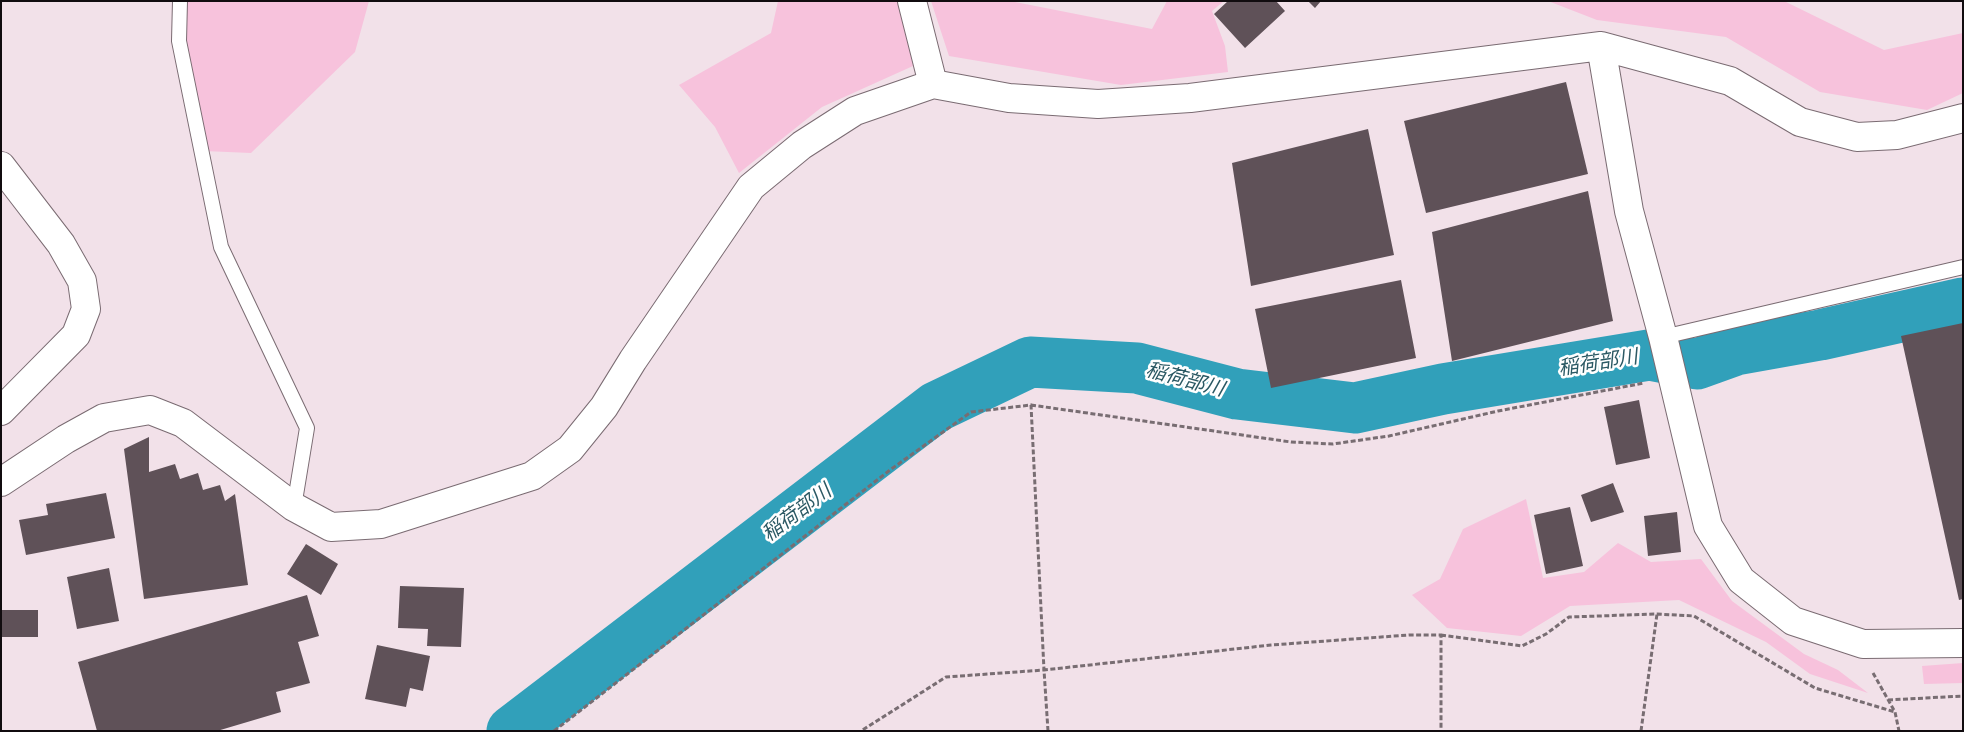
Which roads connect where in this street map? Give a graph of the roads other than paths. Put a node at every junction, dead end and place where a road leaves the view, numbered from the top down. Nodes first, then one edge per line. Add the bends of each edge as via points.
1 (180, 1) edge
2 (912, 1) edge
3 (1601, 46) junction
4 (933, 84) junction
5 (1963, 118) edge
6 (1, 166) edge
7 (1963, 267) edge
8 (1664, 337) junction
9 (1, 411) edge
10 (1, 482) edge
11 (294, 507) junction
12 (1963, 643) edge

1 - 11 lane via 179,41 221,247 307,428
2 - 4 street
3 - 4 street via 1190,98 1108,103 1009,98
3 - 5 street via 1730,81 1800,122 1857,137 1897,135
3 - 8 street via 1629,211
4 - 11 street via 855,111 802,145 751,187 604,407 570,449 532,476 381,524 331,527
6 - 9 street via 61,244 82,281 86,310 76,335
7 - 8 lane
8 - 12 street via 1708,526 1741,580 1793,621 1863,644
10 - 11 street via 104,418 150,410 183,423

